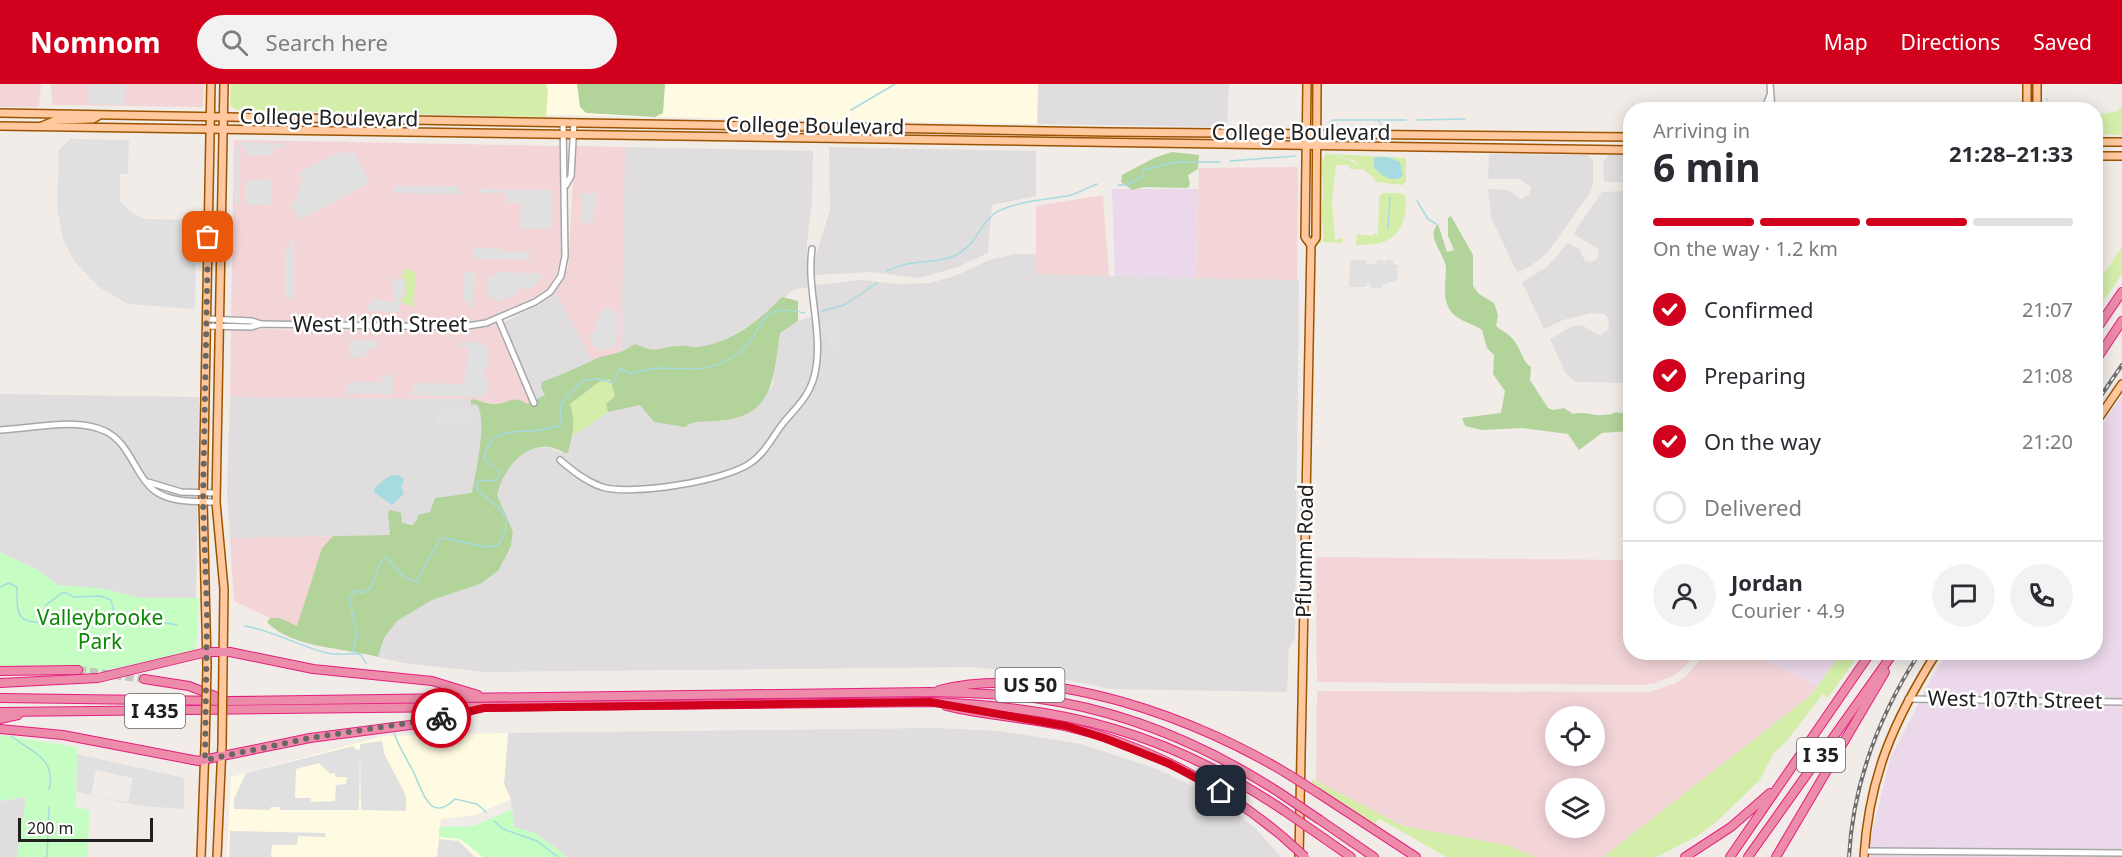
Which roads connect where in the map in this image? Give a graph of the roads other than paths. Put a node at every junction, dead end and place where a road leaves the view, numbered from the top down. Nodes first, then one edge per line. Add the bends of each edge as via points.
1 (211, 84) edge
2 (224, 84) edge
3 (1307, 84) edge
4 (1317, 84) edge
5 (1770, 84) edge
6 (2027, 84) edge
7 (2037, 84) edge
8 (1770, 93) junction
9 (1767, 102) edge
10 (1771, 102) edge
11 (2027, 102) edge
12 (2037, 102) edge
13 (0, 113) edge
14 (49, 114) junction
15 (100, 115) junction
16 (210, 117) junction
17 (223, 117) junction
18 (563, 122) junction
19 (574, 122) junction
20 (0, 124) edge
21 (42, 127) junction
22 (210, 130) junction
23 (223, 130) junction
24 (1306, 133) junction
25 (1316, 133) junction
26 (563, 135) junction
27 (573, 135) junction
28 (1623, 137) edge
29 (2103, 142) edge
30 (2122, 142) edge
31 (1306, 147) junction
32 (1316, 147) junction
33 (1623, 150) edge
34 (2103, 156) edge
35 (2122, 156) edge
36 (566, 185) junction
37 (1311, 245) junction
38 (812, 249) dead end
39 (2122, 292) edge
40 (498, 318) junction
41 (2103, 320) edge
42 (2122, 321) edge
43 (207, 323) junction
44 (219, 323) junction
45 (2103, 350) edge
46 (2122, 384) edge
47 (534, 403) dead end
48 (2103, 412) edge
49 (0, 430) edge
50 (560, 460) dead end
51 (148, 482) junction
52 (181, 492) junction
53 (203, 493) junction
54 (216, 493) junction
55 (180, 500) junction
56 (203, 501) junction
57 (216, 502) junction
58 (207, 652) junction
59 (223, 652) junction
60 (1866, 660) edge
61 (1890, 660) edge
62 (1891, 660) edge
63 (1932, 660) edge
64 (78, 670) tunnel mouth
65 (0, 671) edge
66 (144, 679) tunnel mouth
67 (0, 683) edge
68 (929, 692) junction
69 (0, 698) edge
70 (485, 698) junction
71 (1908, 699) junction
72 (227, 701) junction
73 (930, 702) junction
74 (2122, 702) edge
75 (484, 708) junction
76 (0, 712) edge
77 (25, 712) junction
78 (0, 719) edge
79 (0, 729) edge
80 (222, 758) junction
81 (205, 760) junction
82 (1779, 786) junction
83 (2122, 853) edge
84 (1864, 854) edge
85 (201, 857) edge
86 (217, 857) edge
87 (1299, 857) edge
88 (1305, 857) edge
89 (1351, 857) edge
90 (1374, 857) edge
91 (1416, 857) edge
92 (1685, 857) edge
93 (1730, 857) edge
94 (1748, 857) edge
95 (1778, 857) edge

1 - 16 main road
2 - 17 main road
3 - 24 main road, Pflumm Road
4 - 25 main road, Pflumm Road
5 - 8 street
6 - 11 main road
7 - 12 main road
8 - 9 street
8 - 10 street
13 - 14 main road, College Boulevard
14 - 15 main road, College Boulevard
14 - 20 main road via 39,122
15 - 16 main road, College Boulevard
15 - 21 main road via 93,119 56,120
16 - 17 main road, College Boulevard
16 - 22 main road
17 - 18 main road, College Boulevard
17 - 23 main road
18 - 19 main road, College Boulevard
18 - 26 street
19 - 24 main road, College Boulevard
19 - 27 street
20 - 21 main road, College Boulevard
21 - 22 main road, College Boulevard
22 - 23 main road, College Boulevard
22 - 43 main road
23 - 26 main road, College Boulevard
23 - 44 main road
24 - 25 main road, College Boulevard
24 - 31 main road, Pflumm Road
25 - 28 main road, College Boulevard
25 - 32 main road, Pflumm Road
26 - 27 main road, College Boulevard
26 - 36 street
27 - 31 main road, College Boulevard
27 - 36 street via 572,176
29 - 30 main road
31 - 32 main road, College Boulevard
31 - 37 main road, Pflumm Road via 1305,237
32 - 33 main road, College Boulevard
32 - 37 main road, Pflumm Road via 1316,238
34 - 35 main road
36 - 40 street, West 110th Street via 565,256 559,279 543,297
37 - 87 main road, Pflumm Road
38 - 50 street via 814,377 805,398 754,460 735,472 714,478 623,490 588,482
39 - 41 highway
40 - 44 street, West 110th Street via 461,327 251,327
40 - 47 street
42 - 45 highway
43 - 44 street, West 110th Street
43 - 53 main road
44 - 54 main road
46 - 48 main road
49 - 51 street via 99,428 124,447
51 - 52 street
51 - 55 street via 160,494
52 - 53 street
52 - 55 street
53 - 54 street
53 - 56 main road
54 - 57 main road
55 - 56 street
56 - 57 street
56 - 58 main road
57 - 59 main road via 224,589
58 - 59 highway
58 - 67 highway via 98,678
58 - 81 main road, bridge
59 - 70 highway via 333,672 432,681
59 - 80 main road, bridge
60 - 82 highway, I 35
61 - 94 highway, I 35
62 - 95 highway
63 - 71 main road
64 - 65 highway
66 - 72 highway via 189,687
68 - 70 highway, I 435
68 - 90 highway, I 435, bridge via 1035,698 1105,712 1173,735 1280,793
68 - 91 highway, US 50, bridge via 1002,683 1100,697 1201,730 1291,776
69 - 72 highway, I 435
70 - 72 highway, I 435
71 - 74 street, West 107th Street
71 - 84 main road via 1875,778
73 - 75 highway, I 435
73 - 88 highway, US 50, bridge via 1066,726 1141,751 1221,791
73 - 89 highway, I 435, bridge via 1017,707 1121,730 1203,763 1283,810
75 - 77 highway, I 435
75 - 80 highway via 410,725 310,738
76 - 77 highway, I 435
77 - 78 highway
79 - 81 highway via 63,735
80 - 81 highway
80 - 86 main road
81 - 85 main road
82 - 92 highway
82 - 93 highway, I 35
83 - 84 street

